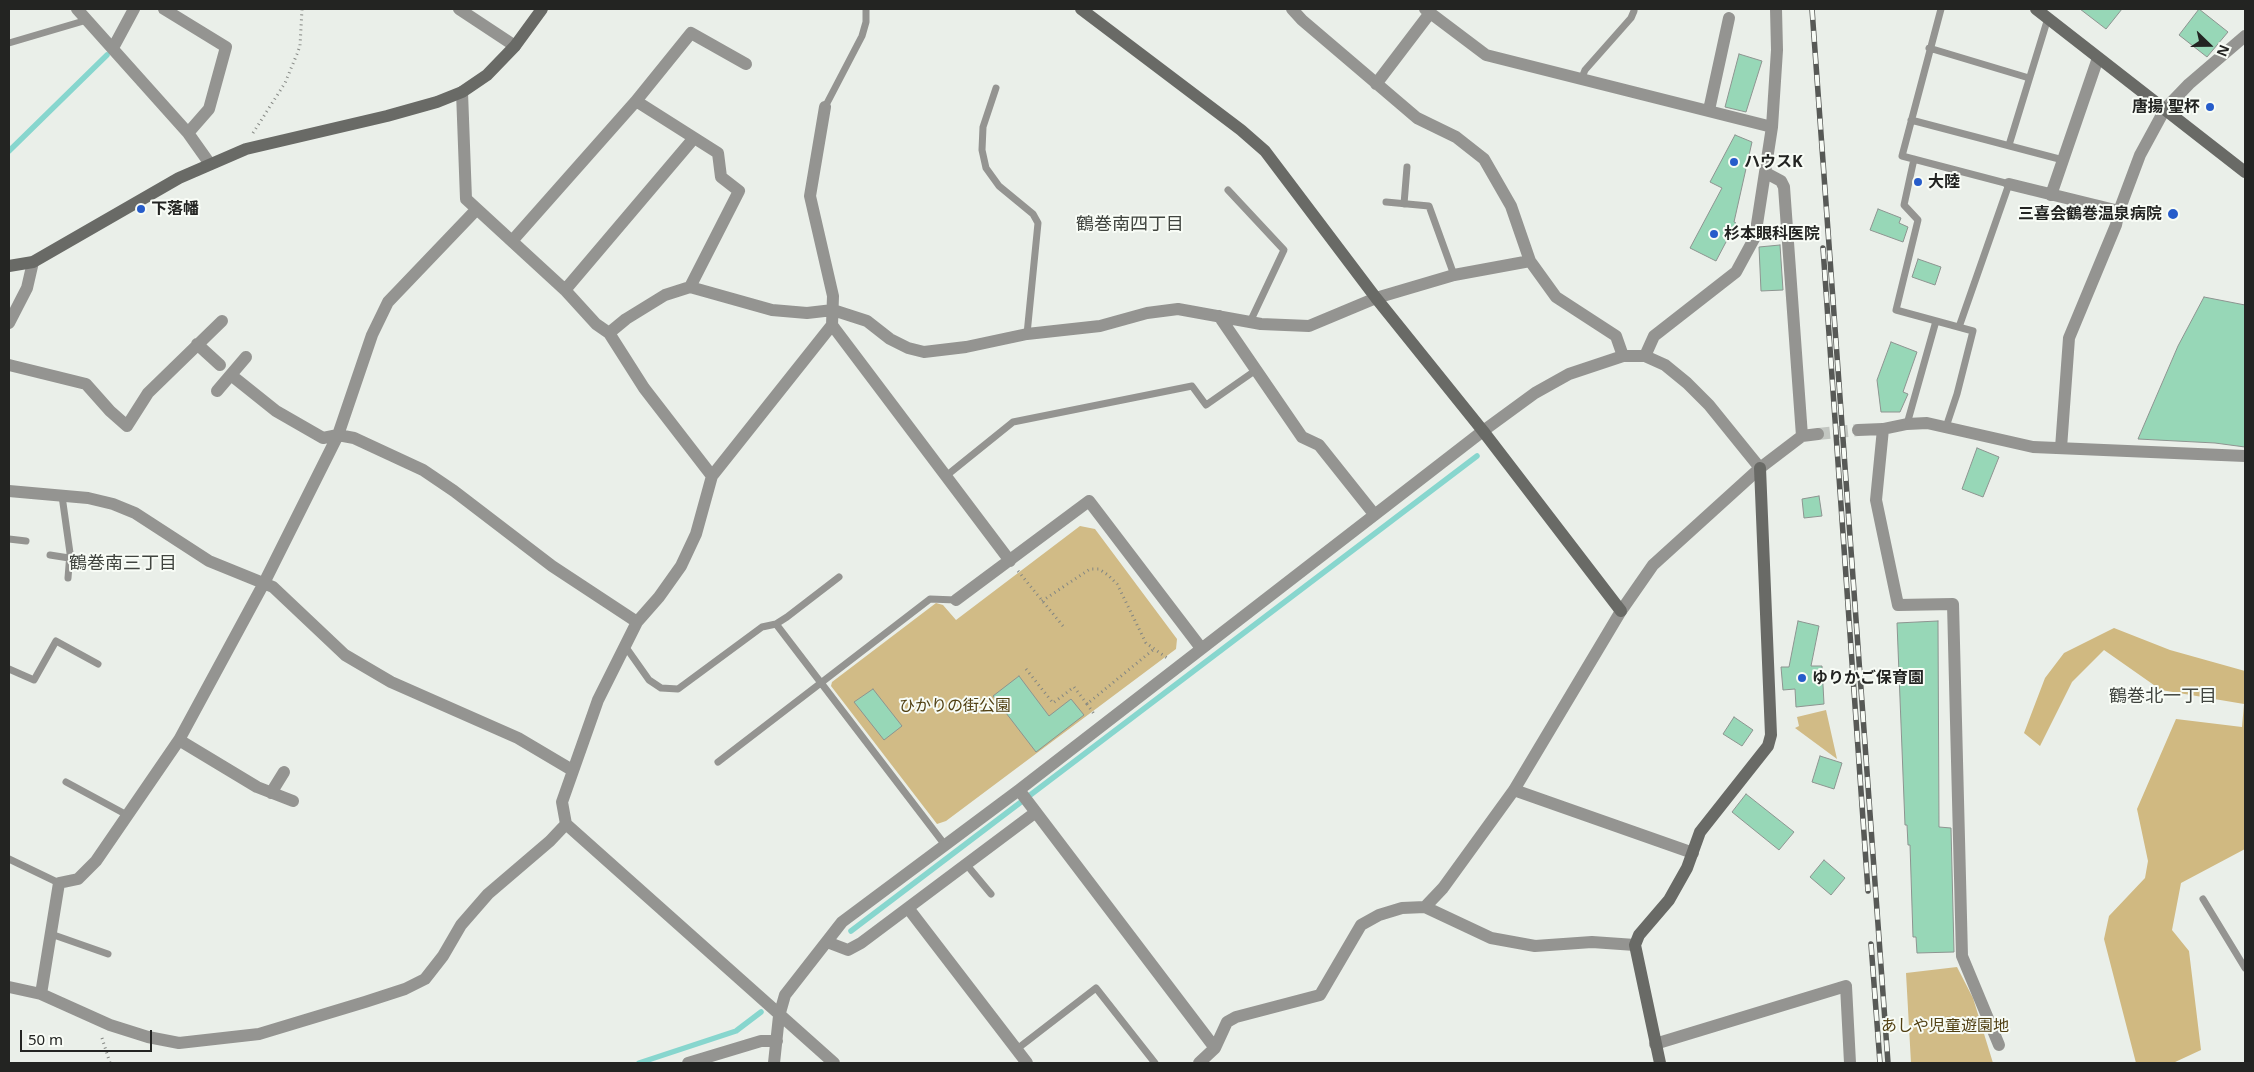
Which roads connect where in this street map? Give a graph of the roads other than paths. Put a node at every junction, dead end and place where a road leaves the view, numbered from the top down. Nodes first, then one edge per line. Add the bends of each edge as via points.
1 (77, 9) edge
2 (134, 9) edge
3 (164, 9) edge
4 (459, 9) edge
5 (542, 9) edge
6 (866, 9) edge
7 (1081, 9) edge
8 (1292, 9) edge
9 (1776, 9) edge
10 (1941, 9) edge
11 (2036, 9) edge
12 (1427, 11) edge
13 (1634, 11) dead end
14 (1729, 18) dead end
15 (2048, 18) junction
16 (87, 20) junction
17 (2245, 36) edge
18 (9, 43) edge
19 (514, 46) junction
20 (113, 48) junction
21 (1929, 48) junction
22 (2098, 58) junction
23 (746, 64) dead end
24 (2029, 78) junction
25 (1581, 80) junction
26 (1376, 84) junction
27 (996, 88) dead end
28 (462, 92) junction
29 (636, 101) junction
30 (825, 108) joint
31 (2165, 109) junction
32 (1709, 110) junction
33 (1910, 120) junction
34 (1772, 127) junction
35 (188, 133) junction
36 (694, 138) junction
37 (2009, 145) junction
38 (1914, 159) junction
39 (2063, 160) junction
40 (210, 164) junction
41 (1407, 166) dead end
42 (2245, 172) edge
43 (1766, 173) junction
44 (2008, 184) junction
45 (1228, 190) dead end
46 (2051, 195) junction
47 (1386, 202) dead end
48 (1404, 204) junction
49 (476, 210) junction
50 (2119, 211) junction
51 (512, 241) junction
52 (1530, 261) junction
53 (33, 262) junction
54 (9, 266) edge
55 (1454, 275) junction
56 (690, 287) junction
57 (565, 290) junction
58 (1376, 298) junction
59 (833, 310) junction
60 (1218, 316) junction
61 (222, 321) dead end
62 (1936, 321) junction
63 (1250, 322) junction
64 (9, 323) edge
65 (832, 325) junction
66 (1959, 326) junction
67 (609, 333) junction
68 (1027, 334) junction
69 (197, 344) junction
70 (1623, 356) junction
71 (1645, 356) junction
72 (246, 357) dead end
73 (9, 365) edge
74 (220, 365) dead end
75 (1256, 370) junction
76 (231, 375) junction
77 (217, 391) dead end
78 (1907, 424) junction
79 (1946, 427) junction
80 (1883, 429) junction
81 (1483, 430) junction
82 (1858, 430) tunnel mouth
83 (1818, 434) tunnel mouth
84 (338, 435) junction
85 (1802, 436) junction
86 (2061, 448) junction
87 (2245, 456) edge
88 (1760, 468) junction
89 (712, 476) junction
90 (946, 476) junction
91 (9, 492) edge
92 (62, 496) junction
93 (1374, 514) junction
94 (9, 539) edge
95 (26, 540) dead end
96 (50, 555) dead end
97 (70, 558) junction
98 (1010, 561) junction
99 (839, 577) dead end
100 (68, 578) dead end
101 (264, 583) junction
102 (956, 600) joint
103 (1621, 611) junction
104 (637, 622) junction
105 (776, 624) junction
106 (625, 646) junction
107 (1201, 648) junction
108 (98, 664) dead end
109 (9, 668) edge
110 (820, 683) junction
111 (179, 740) junction
112 (718, 762) dead end
113 (572, 770) junction
114 (284, 772) dead end
115 (66, 782) dead end
116 (1019, 790) junction
117 (1514, 790) junction
118 (271, 793) junction
119 (293, 801) dead end
120 (1036, 812) junction
121 (127, 815) junction
122 (566, 824) junction
123 (945, 845) junction
124 (1693, 853) junction
125 (9, 859) edge
126 (966, 864) junction
127 (59, 883) junction
128 (991, 894) dead end
129 (2203, 899) dead end
130 (1424, 907) junction
131 (908, 908) junction
132 (51, 934) junction
133 (827, 942) junction
134 (1635, 945) junction
135 (108, 954) dead end
136 (2245, 968) edge
137 (9, 987) edge
138 (41, 994) junction
139 (779, 1016) junction
140 (777, 1041) junction
141 (1655, 1044) junction
142 (1999, 1046) dead end
143 (1215, 1048) junction
144 (1017, 1049) junction
145 (688, 1063) edge
146 (774, 1063) edge
147 (834, 1063) edge
148 (1028, 1063) edge
149 (1155, 1063) edge
150 (1199, 1063) edge
151 (1660, 1063) edge
152 (1850, 1063) edge

1 - 16 street
2 - 20 street
3 - 35 street via 226,47 208,110
4 - 19 street
5 - 19 street
6 - 30 lane via 862,36
7 - 58 street via 1265,151
8 - 26 street
9 - 34 street
10 - 21 lane
11 - 15 street
12 - 25 street via 1486,55
12 - 26 street
13 - 25 lane via 1585,70
14 - 32 street
15 - 22 street
15 - 24 lane
16 - 18 lane
16 - 20 street
17 - 31 street
19 - 28 street via 487,75
20 - 35 street
21 - 24 lane
21 - 33 lane
22 - 31 street
22 - 39 street
23 - 29 street via 692,34
24 - 37 lane
25 - 32 street
26 - 52 street via 1417,118 1456,137 1484,159 1511,206
27 - 68 lane via 983,127 982,150 986,168 999,186 1033,214 1038,223
28 - 40 street via 387,116 246,149
28 - 49 street via 466,199
29 - 36 street
29 - 51 street
30 - 59 street via 810,196 833,296
31 - 42 street
31 - 50 street via 2140,155
32 - 34 street
33 - 37 lane
33 - 38 lane via 1902,156
34 - 43 street
35 - 40 street
36 - 56 street via 718,154 721,177 739,191
36 - 57 street
37 - 39 lane
38 - 44 lane
38 - 62 lane via 1904,205 1918,220 1896,310
39 - 46 street
40 - 53 street via 178,178
41 - 48 lane
43 - 71 street via 1755,237 1736,272 1654,336
43 - 85 street via 1784,186
44 - 46 street
44 - 66 lane
45 - 63 lane via 1284,250
46 - 50 street
47 - 48 lane
48 - 55 lane via 1428,206
49 - 51 street
49 - 84 street via 388,302 372,335
50 - 86 street via 2069,338
51 - 57 street
52 - 55 street
52 - 70 street via 1556,296 1616,336
53 - 54 street
53 - 64 street via 27,288
55 - 58 street
56 - 59 street via 772,310 807,313
56 - 67 street via 665,295
57 - 67 street via 596,324
58 - 63 street via 1309,326
58 - 81 street
59 - 65 street
59 - 68 street via 866,321 890,339 924,352
60 - 63 street
60 - 68 street via 1178,309 1147,313 1100,326
60 - 75 street
61 - 69 street
62 - 66 lane
62 - 78 lane
65 - 89 street
65 - 90 street
66 - 79 lane via 1973,331
67 - 89 street via 644,388
69 - 73 street via 148,393 127,426 86,384
69 - 74 street
70 - 71 street
70 - 81 street via 1569,374 1535,393
71 - 88 street via 1665,365 1692,388
72 - 76 street
75 - 90 lane via 1206,405 1192,386 1013,422
75 - 93 street via 1302,437 1319,445
76 - 77 street
76 - 84 street via 276,411 323,438
78 - 79 street via 1927,423
78 - 80 street
79 - 86 street via 2033,447
80 - 82 street
80 - 142 street via 1876,500 1898,605 1953,604 1962,956
81 - 93 street
81 - 103 street
83 - 85 street
84 - 101 street
84 - 104 street via 354,438 423,470 552,566
85 - 88 street
86 - 87 street
88 - 103 street via 1653,564
88 - 124 street via 1771,735 1768,746 1700,832
89 - 104 street via 696,534 681,566
90 - 98 street
91 - 92 street
92 - 97 lane
92 - 101 street via 88,498 128,510 209,562
93 - 107 street
94 - 95 lane
96 - 97 lane
97 - 100 lane
98 - 102 street
98 - 107 street via 1089,501
99 - 105 lane
101 - 111 street
101 - 113 street via 273,587 345,655 391,682 518,738
102 - 110 lane via 930,599
103 - 117 street
104 - 106 street
105 - 106 lane via 762,627 678,689 661,688 649,680
105 - 110 lane
106 - 113 street via 598,700
107 - 116 street
108 - 109 lane via 56,641 34,680
110 - 112 lane
110 - 123 lane
111 - 118 street
111 - 121 street
113 - 122 street via 562,802
114 - 118 street
115 - 121 lane
116 - 120 street
116 - 123 street
117 - 124 street
117 - 130 street via 1444,888
118 - 119 street
120 - 126 street
120 - 143 street
121 - 127 street via 96,861 78,879
122 - 138 street via 488,894 461,924 425,979 405,989 259,1034 179,1043 148,1037 101,1021
122 - 139 street
123 - 133 street via 842,922
124 - 134 street via 1669,900 1638,935
125 - 127 lane
126 - 128 lane
126 - 131 street
127 - 132 street
129 - 136 lane
130 - 134 street via 1491,938 1536,946 1592,942
130 - 143 street via 1402,908 1360,925 1320,996 1236,1017 1227,1022
131 - 133 street via 848,950
131 - 144 street
132 - 135 lane
132 - 138 street
133 - 139 street via 785,995
134 - 141 street
137 - 138 street
139 - 140 street
139 - 147 street
140 - 145 street via 761,1041
140 - 146 street
141 - 151 street
141 - 152 street via 1846,986
143 - 150 street
144 - 148 street
144 - 149 lane via 1096,988

